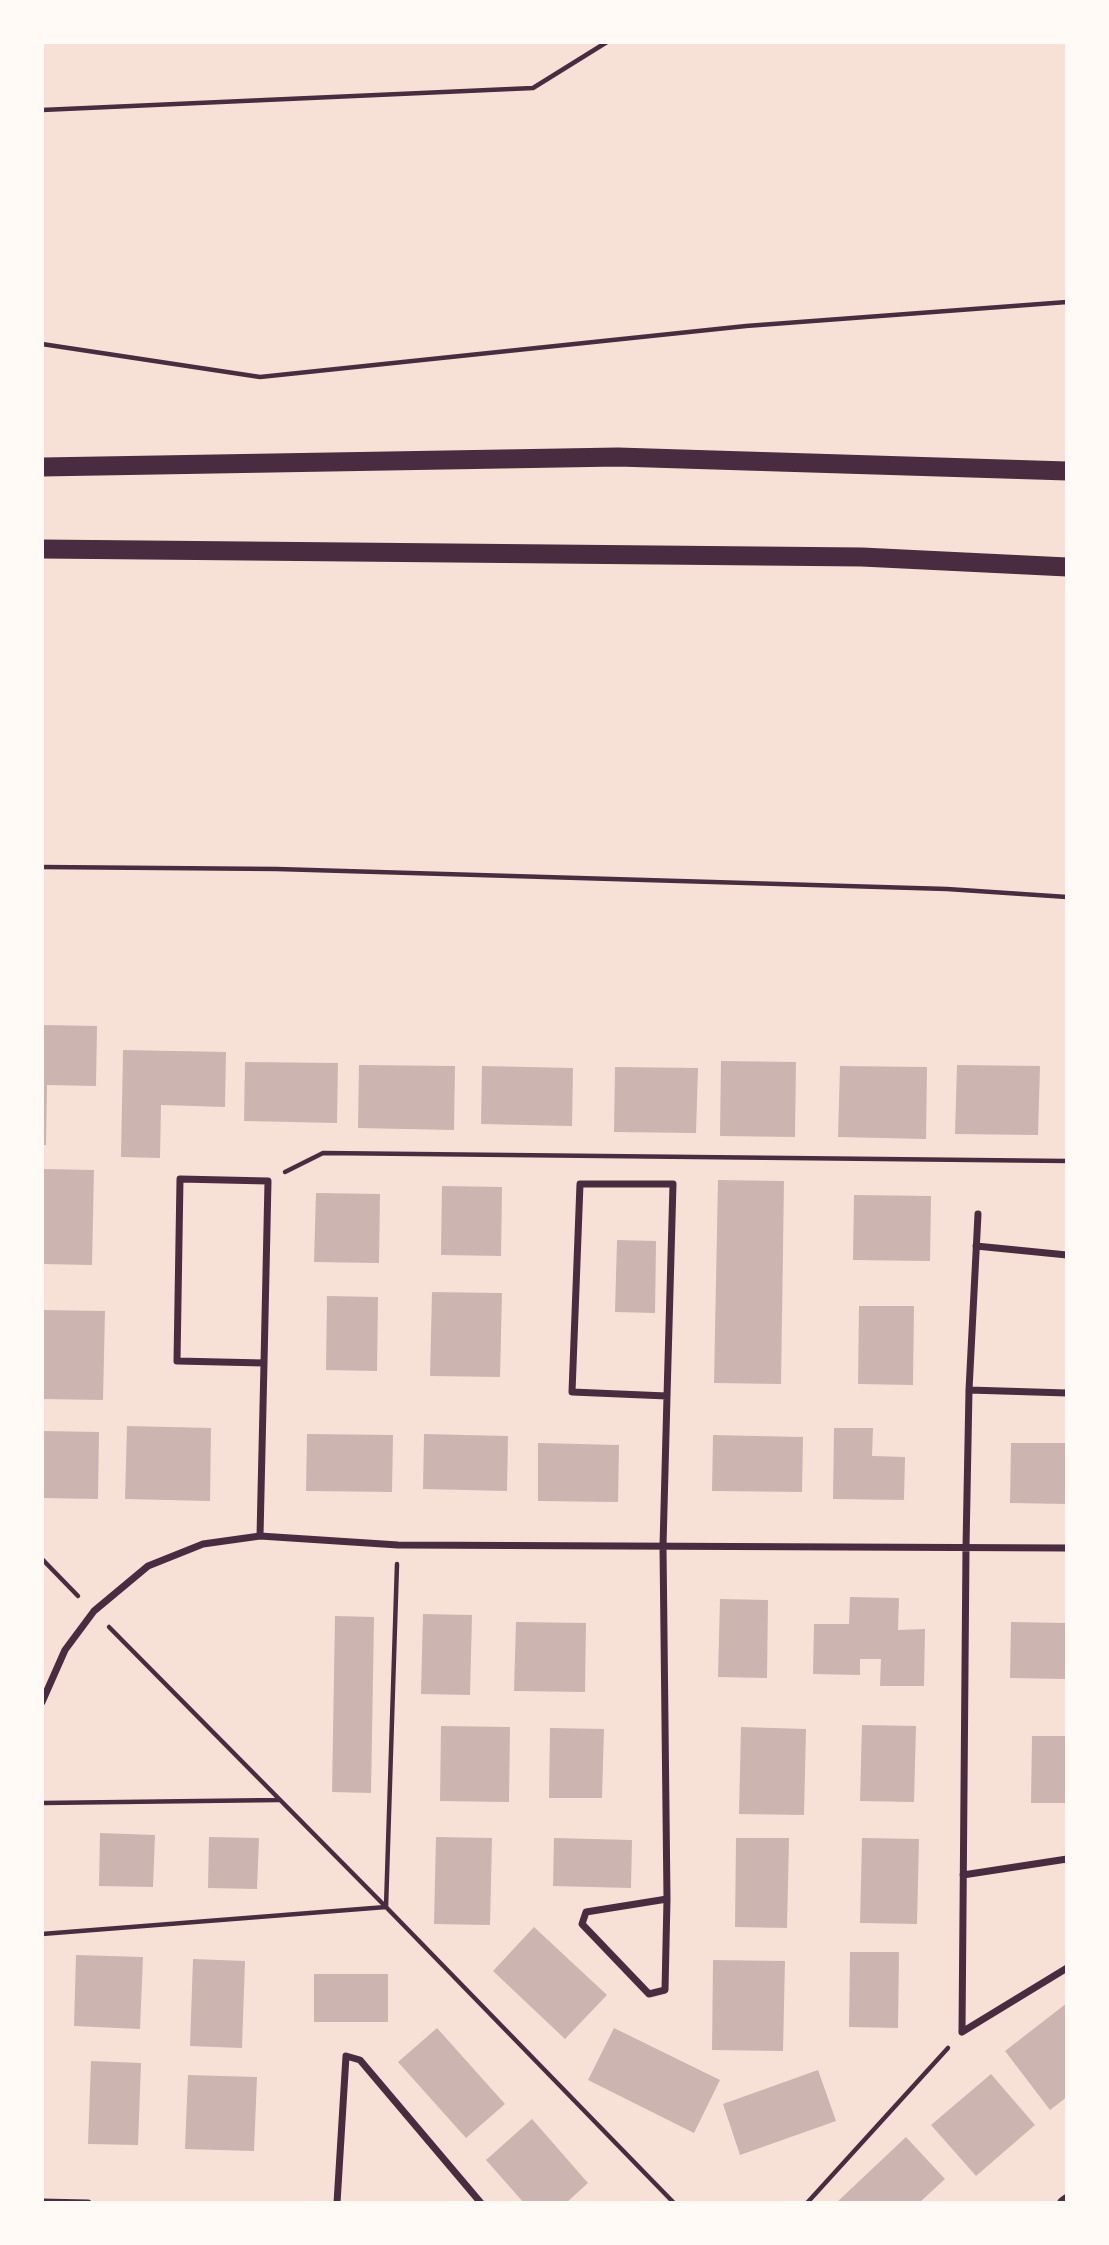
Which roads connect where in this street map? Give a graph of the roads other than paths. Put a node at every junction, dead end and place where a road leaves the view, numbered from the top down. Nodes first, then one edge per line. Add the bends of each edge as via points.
1 (42, 467) edge
2 (1067, 471) edge
3 (42, 549) edge
4 (1067, 567) edge
5 (978, 1214) dead end
6 (976, 1246) junction
7 (1067, 1255) edge
8 (264, 1363) junction
9 (969, 1390) junction
10 (1067, 1393) edge
11 (667, 1396) junction
12 (260, 1536) junction
13 (663, 1546) junction
14 (966, 1547) junction
15 (1067, 1548) edge
16 (42, 1702) edge
17 (1067, 1859) edge
18 (963, 1875) junction
19 (667, 1899) junction
20 (1067, 1968) edge
21 (42, 2202) edge
22 (88, 2203) edge
23 (337, 2203) edge
24 (481, 2203) edge

1 - 2 highway via 618,457
3 - 4 highway via 863,557
5 - 6 street
6 - 7 street
6 - 9 street
8 - 8 street via 177,1361 180,1179 268,1181
8 - 12 street
9 - 10 street
9 - 14 street
11 - 11 street via 572,1392 580,1184 673,1184
11 - 13 street
12 - 13 street via 398,1545
12 - 16 street via 203,1544 148,1566 94,1611 65,1650
13 - 14 street
13 - 19 street
14 - 15 street
14 - 18 street
17 - 18 street
18 - 20 street via 962,2032
19 - 19 street via 665,1990 649,1994 582,1924 586,1912
21 - 22 street
23 - 24 street via 346,2056 360,2060

